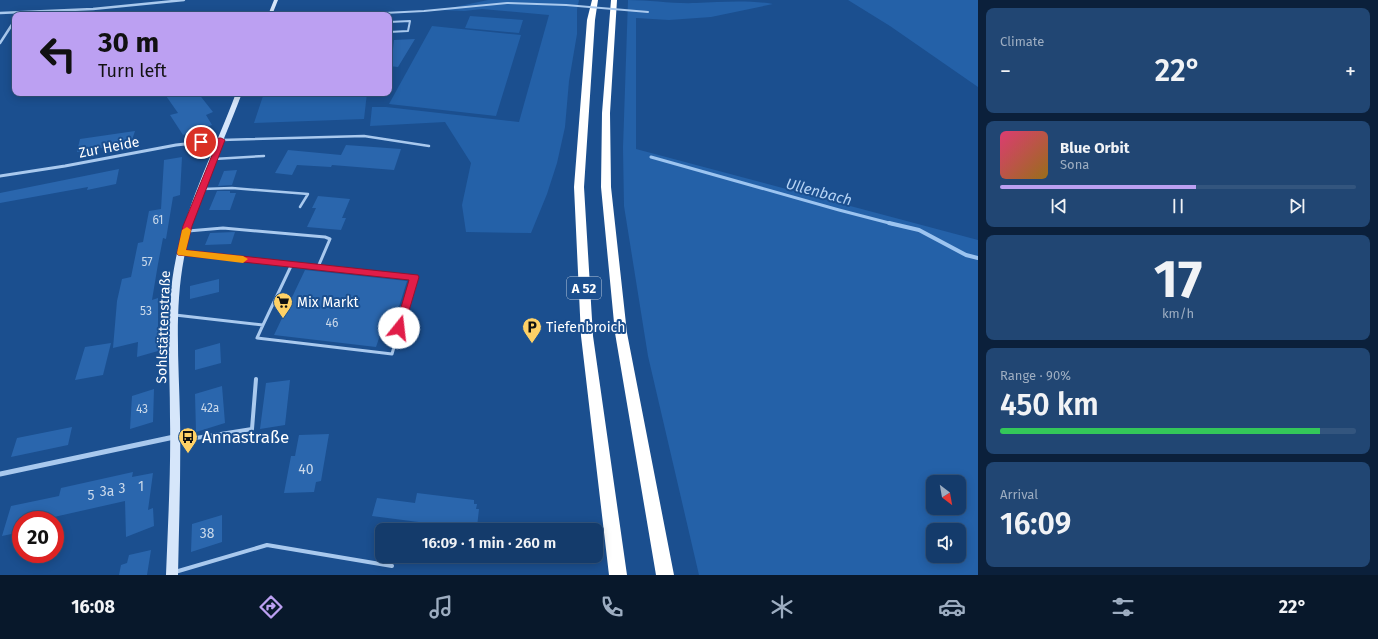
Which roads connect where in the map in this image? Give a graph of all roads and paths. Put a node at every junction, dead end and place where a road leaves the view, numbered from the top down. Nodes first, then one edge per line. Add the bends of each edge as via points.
1 (184, 0) edge
2 (276, 0) edge
3 (595, 0) edge
4 (614, 0) edge
5 (49, 12) edge
6 (271, 12) edge
7 (648, 12) dead end
8 (0, 13) edge
9 (392, 13) edge
10 (12, 14) edge
11 (392, 22) edge
12 (12, 25) edge
13 (392, 32) edge
14 (0, 43) edge
15 (238, 96) edge
16 (221, 140) junction
17 (429, 146) dead end
18 (264, 156) dead end
19 (214, 159) junction
20 (0, 176) edge
21 (202, 189) junction
22 (300, 207) dead end
23 (186, 232) junction
24 (181, 253) junction
25 (292, 264) junction
26 (318, 267) junction
27 (175, 315) junction
28 (263, 325) junction
29 (256, 379) dead end
30 (175, 439) junction
31 (0, 474) edge
32 (392, 566) dead end
33 (172, 574) edge
34 (618, 575) edge
35 (665, 575) edge

1 - 5 street
2 - 6 street
3 - 34 highway, A 52 via 591,20 579,187 587,336
4 - 35 highway, A 52 via 606,113 606,187 621,333
7 - 9 lane, bridge via 507,3
8 - 10 street
11 - 13 lane via 410,21 408,31
12 - 14 street
15 - 16 street, Sohlstättenstraße
16 - 17 lane via 364,136
16 - 19 street, Sohlstättenstraße
16 - 20 street, Zur Heide
18 - 19 lane
19 - 21 street, Sohlstättenstraße
21 - 22 lane via 232,188 308,194
21 - 23 street, Sohlstättenstraße
23 - 24 street, Sohlstättenstraße
23 - 26 lane via 223,228 325,237 330,239
24 - 25 lane
24 - 27 street, Sohlstättenstraße
25 - 26 lane
25 - 28 lane
26 - 28 lane via 414,277 392,354 257,338
27 - 28 lane
27 - 30 street, Sohlstättenstraße
29 - 30 lane via 252,429
30 - 31 street
30 - 33 street, Sohlstättenstraße
32 - 33 lane, Sohlstättenstraße via 267,545

